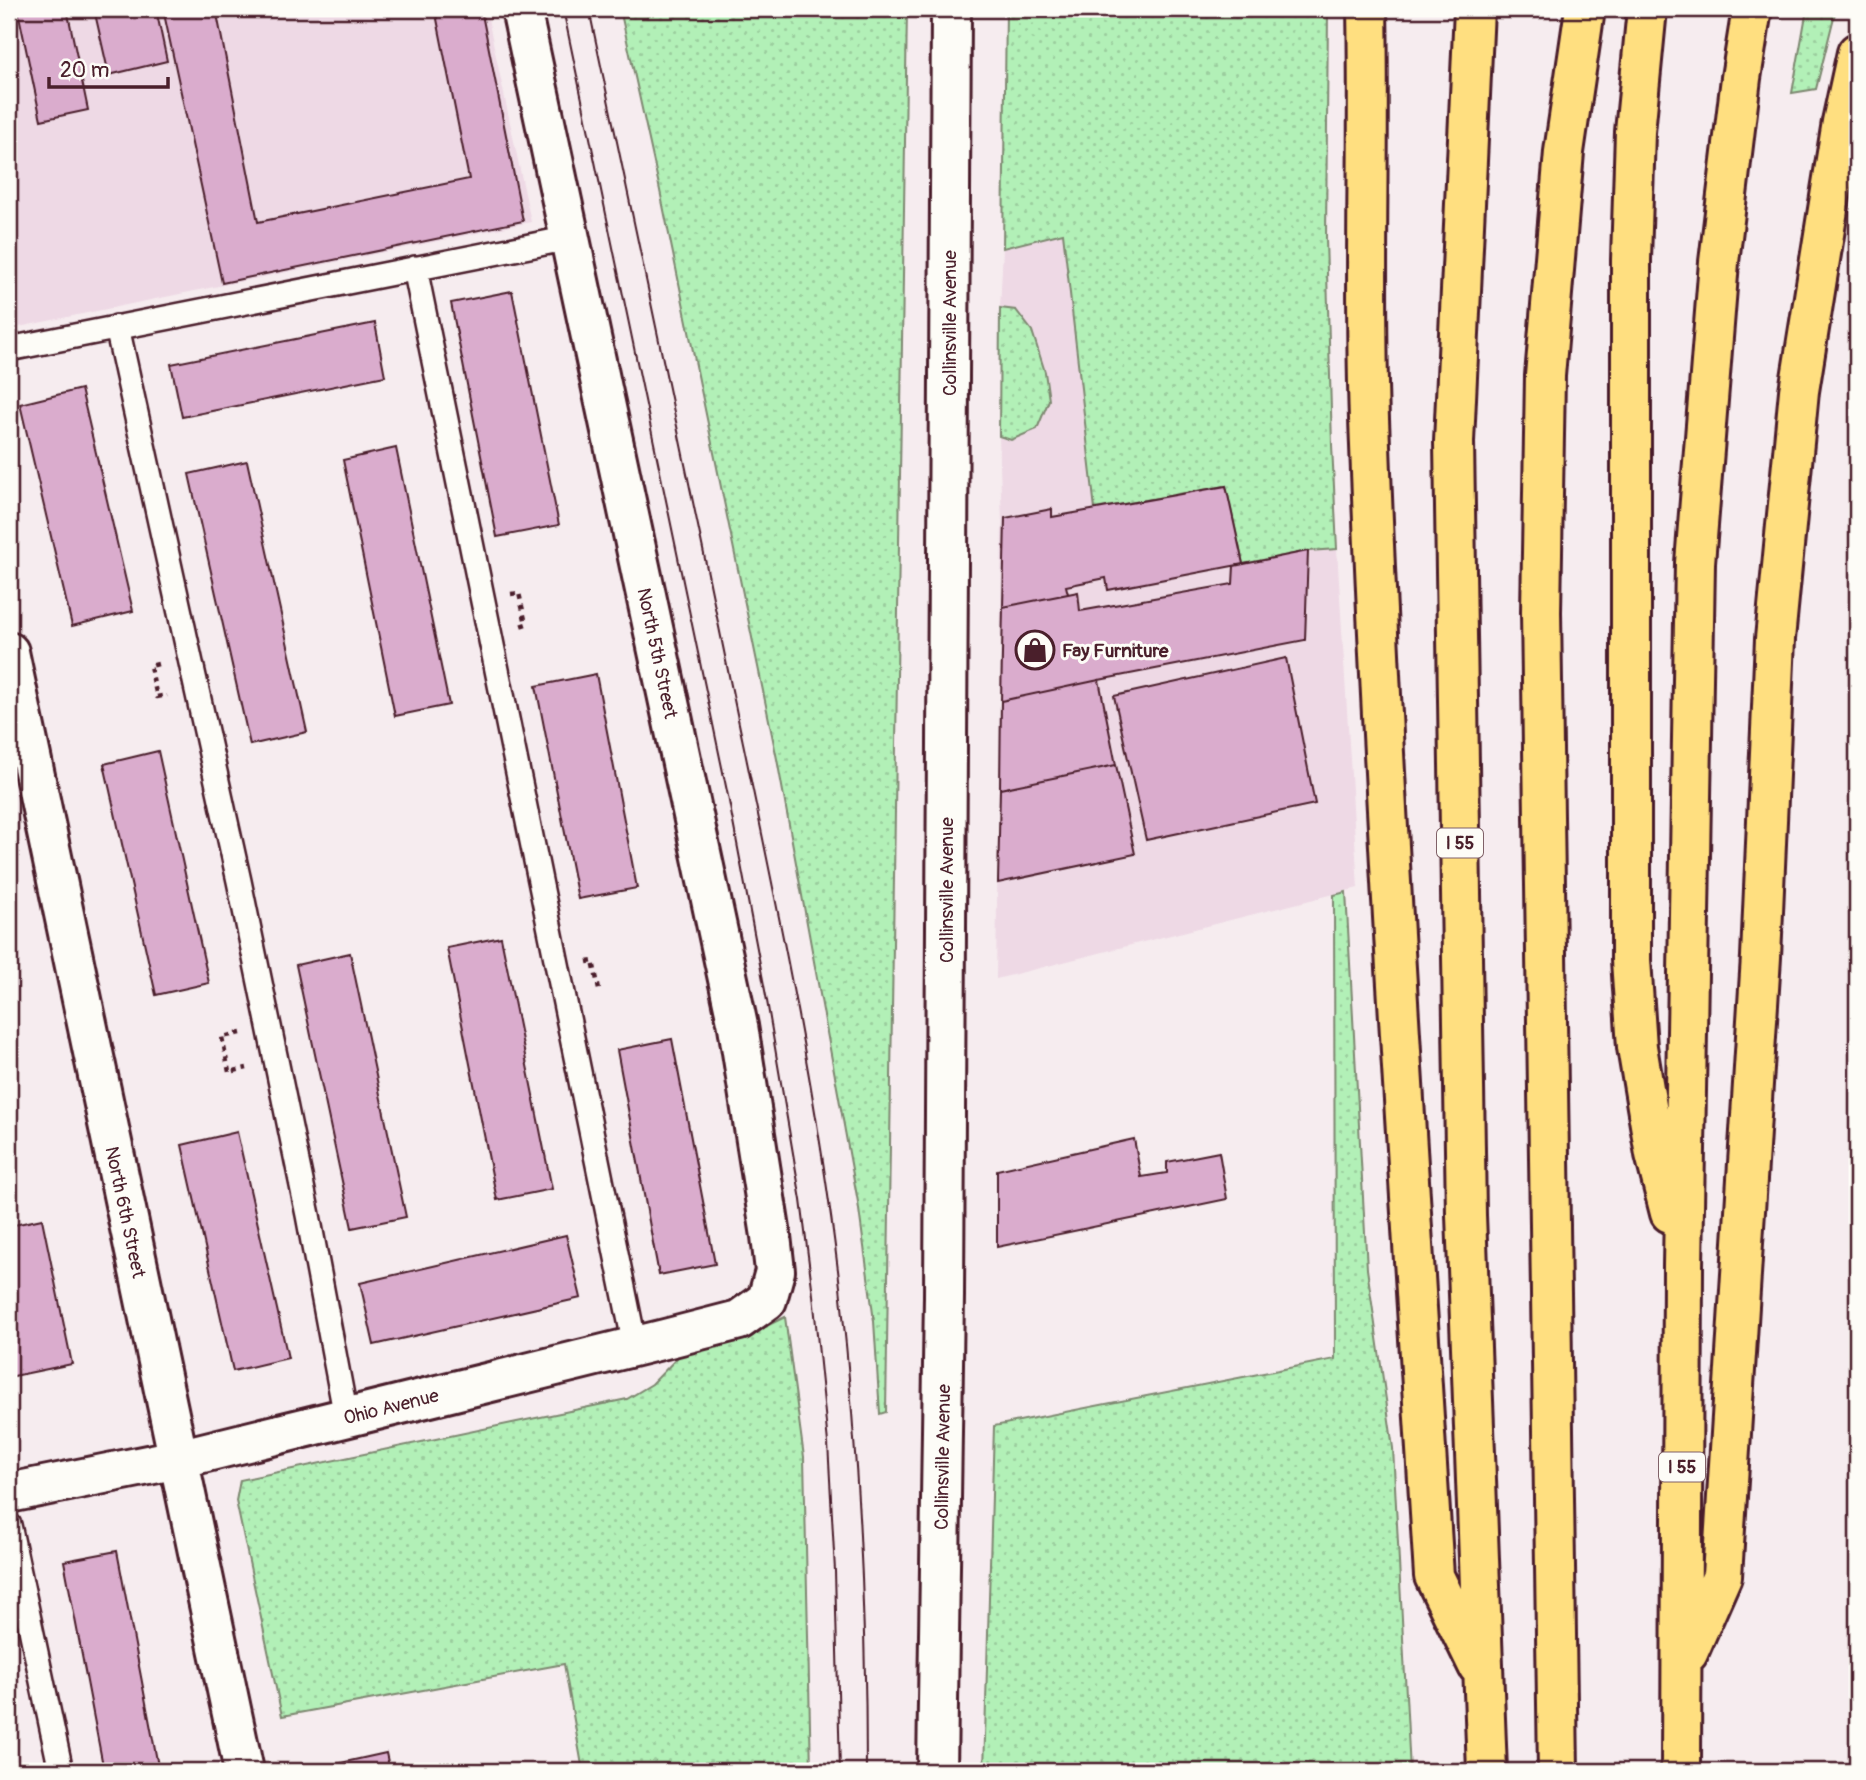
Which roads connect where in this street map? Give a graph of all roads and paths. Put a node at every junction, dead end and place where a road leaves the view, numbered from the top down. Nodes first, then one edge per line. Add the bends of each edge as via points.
1 (521, 9) edge
2 (951, 9) edge
3 (1367, 9) edge
4 (1377, 9) edge
5 (1474, 9) edge
6 (1585, 9) edge
7 (1647, 9) edge
8 (1752, 9) edge
9 (1857, 53) edge
10 (1368, 87) junction
11 (570, 237) junction
12 (415, 268) junction
13 (117, 327) junction
14 (9, 349) edge
15 (9, 652) edge
16 (1683, 1266) junction
17 (767, 1300) joint
18 (635, 1346) junction
19 (346, 1417) junction
20 (178, 1459) junction
21 (9, 1493) edge
22 (9, 1525) edge
23 (1682, 1668) junction
24 (1483, 1677) junction
25 (61, 1771) edge
26 (244, 1771) edge
27 (937, 1771) edge
28 (1487, 1771) edge
29 (1558, 1771) edge
30 (1681, 1771) edge

1 - 11 street, North 5th Street
2 - 27 street, Collinsville Avenue
3 - 10 highway
4 - 10 highway
5 - 24 highway, I 55 via 1454,442 1466,1215
6 - 29 highway via 1564,152 1545,376 1541,584
7 - 16 highway via 1635,132 1631,260 1631,960 1637,1047
8 - 16 highway, I 55 via 1720,262 1695,562
9 - 23 highway via 1799,391 1777,625 1722,1576
10 - 24 highway via 1369,415 1434,1576
11 - 12 lane
11 - 17 street, North 5th Street via 738,1026 775,1271
12 - 13 lane
12 - 18 lane
13 - 14 lane
13 - 19 lane via 242,894
15 - 20 street, North 6th Street
16 - 23 highway, I 55
17 - 18 street, Ohio Avenue via 739,1320
18 - 19 street, Ohio Avenue
19 - 20 street, Ohio Avenue
20 - 21 street, Ohio Avenue
20 - 26 street, North 6th Street
22 - 25 lane
23 - 30 highway, I 55
24 - 28 highway, I 55

